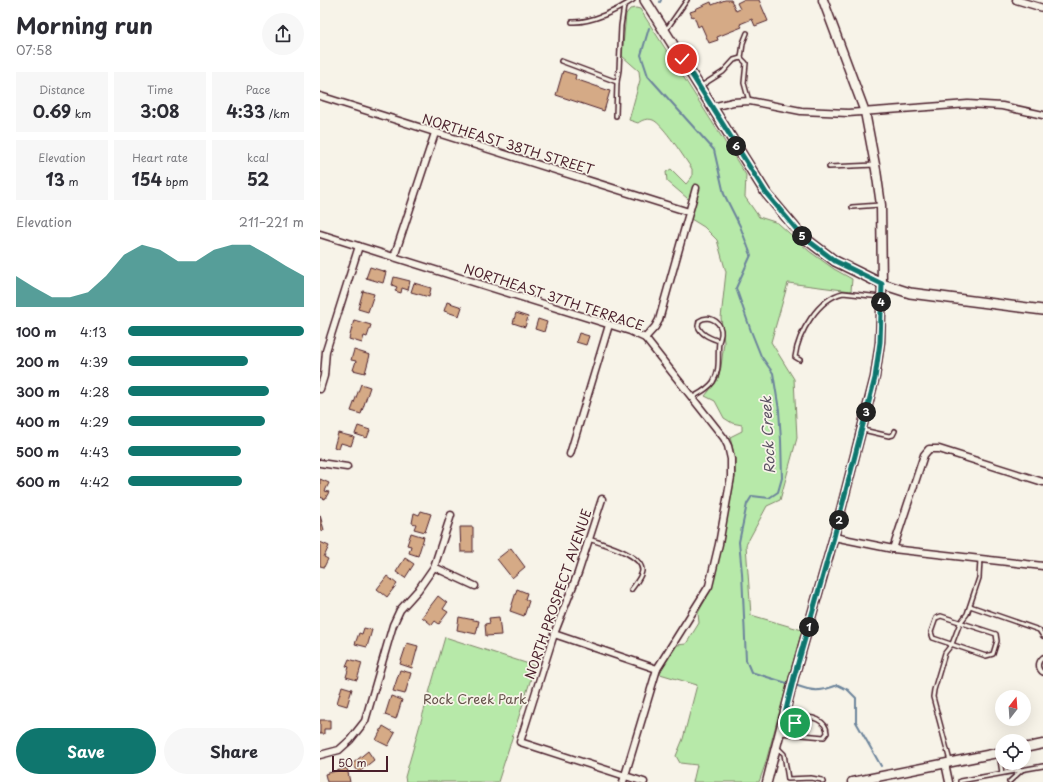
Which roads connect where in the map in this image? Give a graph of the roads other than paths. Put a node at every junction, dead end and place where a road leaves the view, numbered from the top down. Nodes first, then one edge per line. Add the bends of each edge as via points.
1 (633, 0) edge
2 (645, 0) edge
3 (687, 0) edge
4 (823, 0) edge
5 (1016, 0) edge
6 (624, 6) junction
7 (1043, 8) edge
8 (572, 22) dead end
9 (665, 31) junction
10 (747, 33) dead end
11 (741, 58) junction
12 (561, 61) dead end
13 (617, 82) junction
14 (700, 87) junction
15 (320, 96) edge
16 (750, 101) junction
17 (712, 107) junction
18 (865, 112) junction
19 (1043, 115) edge
20 (616, 116) dead end
21 (435, 133) junction
22 (875, 165) junction
23 (829, 167) dead end
24 (696, 188) dead end
25 (881, 205) junction
26 (852, 207) dead end
27 (689, 212) junction
28 (320, 234) edge
29 (359, 246) junction
30 (394, 257) junction
31 (882, 284) junction
32 (881, 297) junction
33 (1043, 310) edge
34 (608, 325) junction
35 (645, 338) junction
36 (719, 341) junction
37 (323, 350) edge
38 (800, 360) dead end
39 (320, 389) edge
40 (693, 397) junction
41 (861, 430) junction
42 (895, 431) dead end
43 (570, 454) dead end
44 (320, 463) edge
45 (347, 467) dead end
46 (1043, 482) edge
47 (602, 500) dead end
48 (451, 515) dead end
49 (834, 537) junction
50 (589, 539) junction
51 (893, 549) junction
52 (980, 559) junction
53 (1043, 566) edge
54 (434, 567) junction
55 (475, 586) dead end
56 (631, 590) dead end
57 (970, 606) junction
58 (960, 623) junction
59 (554, 634) junction
60 (1043, 636) edge
61 (952, 644) junction
62 (1043, 657) edge
63 (657, 669) junction
64 (1043, 673) edge
65 (783, 722) junction
66 (780, 733) junction
67 (1043, 744) edge
68 (776, 746) junction
69 (1031, 747) edge
70 (995, 753) edge
71 (320, 755) edge
72 (948, 763) junction
73 (1043, 766) edge
74 (1031, 768) edge
75 (1002, 770) edge
76 (1023, 770) joint
77 (1002, 773) junction
78 (625, 775) junction
79 (622, 782) edge
80 (644, 782) edge
81 (767, 782) edge
82 (822, 782) edge
83 (852, 782) edge
84 (949, 782) edge
85 (960, 782) edge
86 (1009, 782) edge

1 - 6 lane
2 - 9 main road
3 - 9 lane
4 - 18 street
5 - 7 street
6 - 8 lane via 590,19
6 - 13 lane
9 - 14 main road
10 - 11 lane
11 - 14 lane via 734,60 723,72
11 - 16 lane via 746,63 744,83
12 - 13 lane
13 - 20 lane
14 - 17 main road
15 - 21 street, NORTHEAST 38TH STREET
16 - 17 street
16 - 18 street via 801,111
17 - 31 main road via 766,193 802,236 835,261
18 - 19 street via 968,104 1002,106
18 - 22 street
21 - 27 street, NORTHEAST 38TH STREET
21 - 30 street
22 - 23 lane
22 - 25 street
24 - 27 street
25 - 26 lane
25 - 31 street
27 - 35 street via 659,320
28 - 29 street, NORTHEAST 37TH TERRACE
29 - 30 street, NORTHEAST 37TH TERRACE
29 - 37 street
30 - 34 street, NORTHEAST 37TH TERRACE
31 - 32 street
31 - 33 main road via 910,293
32 - 38 lane via 843,293 828,300 813,315 800,337 796,357
32 - 41 street via 880,342 875,378
34 - 35 street, NORTHEAST 37TH TERRACE
34 - 43 street
35 - 40 street, NORTHEAST 37TH TERRACE
36 - 36 lane via 722,335 718,324 712,318 699,321 698,326 702,332
36 - 40 lane via 716,374 708,387
37 - 39 street via 324,376
40 - 63 street, NORTHEAST 37TH TERRACE via 724,438 731,459 731,477 709,586
41 - 42 lane via 889,436
41 - 49 street
44 - 45 street
46 - 51 street via 939,449 929,449 924,455
47 - 50 street, NORTH PROSPECT AVENUE
48 - 54 street
49 - 51 street
49 - 65 street
50 - 56 lane via 629,554 638,561 642,573
50 - 59 street, NORTH PROSPECT AVENUE
51 - 52 street
52 - 53 street
52 - 57 lane via 979,578
54 - 55 street
54 - 71 street via 400,610 393,625 365,721 338,750
57 - 58 lane
57 - 60 lane via 1039,630
58 - 61 lane
58 - 61 lane via 941,616 936,618 931,632 933,638
58 - 61 lane via 996,634 998,640 992,654 986,656
59 - 63 street
59 - 78 street, NORTH PROSPECT AVENUE via 520,742
61 - 72 lane via 945,653 933,697
62 - 64 lane via 1038,666
63 - 78 street, NORTHEAST 37TH TERRACE
65 - 66 street
65 - 66 lane via 795,723 807,718 821,721 827,733 824,737
66 - 68 street
67 - 69 street
68 - 81 street
68 - 82 lane via 784,754 788,779 810,778
70 - 72 street
72 - 83 street
72 - 84 street
73 - 74 lane
75 - 77 lane
76 - 77 lane
76 - 86 lane
77 - 85 lane
78 - 79 street, NORTHEAST 37TH TERRACE
78 - 80 street

